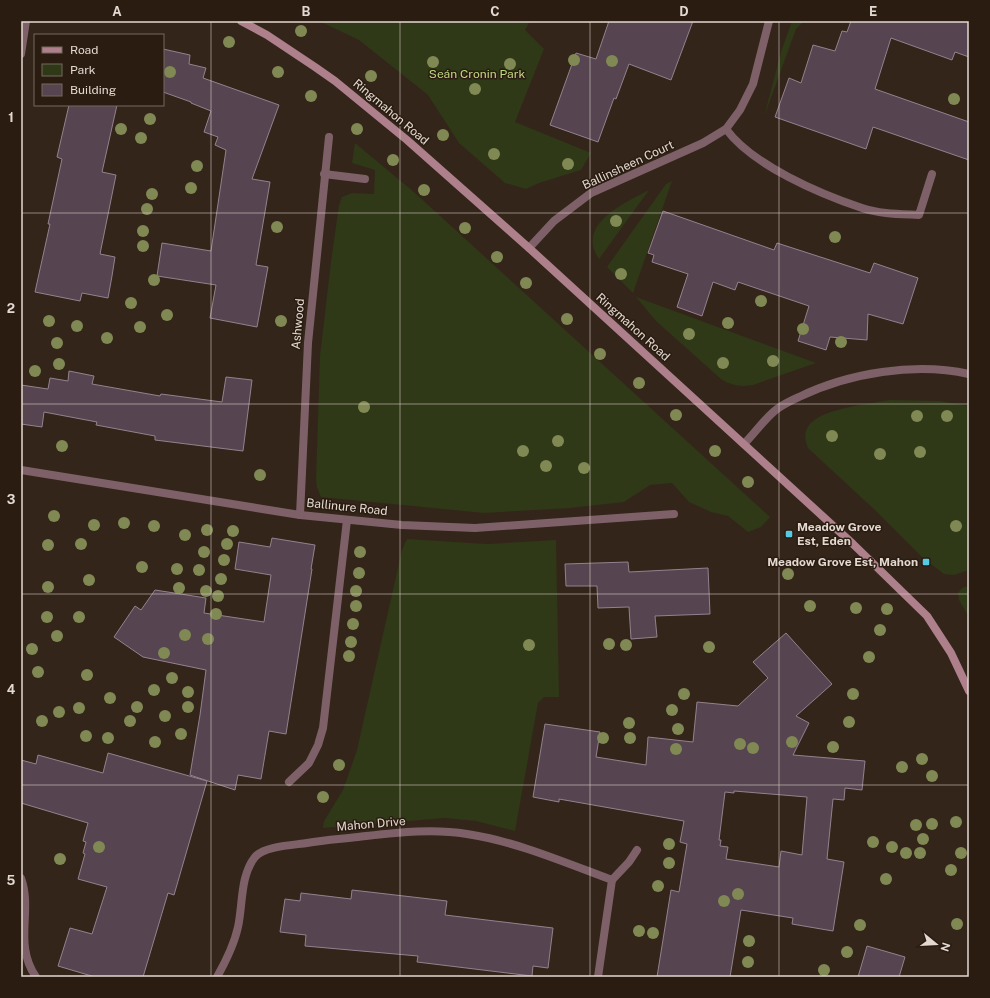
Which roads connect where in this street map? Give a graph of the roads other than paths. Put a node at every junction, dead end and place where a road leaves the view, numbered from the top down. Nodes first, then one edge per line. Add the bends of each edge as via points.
1 (26, 21) edge
2 (241, 21) edge
3 (769, 21) edge
4 (21, 54) edge
5 (726, 129) junction
6 (328, 137) dead end
7 (324, 174) junction
8 (932, 174) dead end
9 (365, 180) dead end
10 (529, 248) junction
11 (969, 374) edge
12 (744, 444) junction
13 (21, 470) edge
14 (674, 514) dead end
15 (300, 515) junction
16 (347, 520) junction
17 (969, 691) edge
18 (289, 782) dead end
19 (637, 850) dead end
20 (21, 878) edge
21 (612, 880) junction
22 (36, 977) edge
23 (217, 977) edge
24 (598, 977) edge

1 - 4 street
2 - 10 street, Ringmahon Road via 267,35 335,81 407,140
3 - 5 street, Ballinsheen Court via 753,84 740,110
5 - 8 street via 733,140 748,153 770,166 828,195 890,214 919,215
5 - 10 street, Ballinsheen Court via 703,143 590,193 554,222
6 - 7 street, Ashwood
7 - 9 street
7 - 15 street, Ashwood via 308,343
10 - 12 street, Ringmahon Road
11 - 12 street via 957,371 903,370 872,374 813,390 778,408
12 - 17 street, Ringmahon Road via 854,544 927,616 951,653
13 - 15 street, Ballinure Road
14 - 16 street, Ballinure Road via 475,528
15 - 16 street, Ballinure Road
16 - 18 street via 323,728 309,763
19 - 21 street
20 - 22 street via 24,887 25,950
21 - 23 street, Mahon Drive via 492,839 443,831 393,833 267,849 256,856 250,866 245,881 238,927 229,956
21 - 24 street

